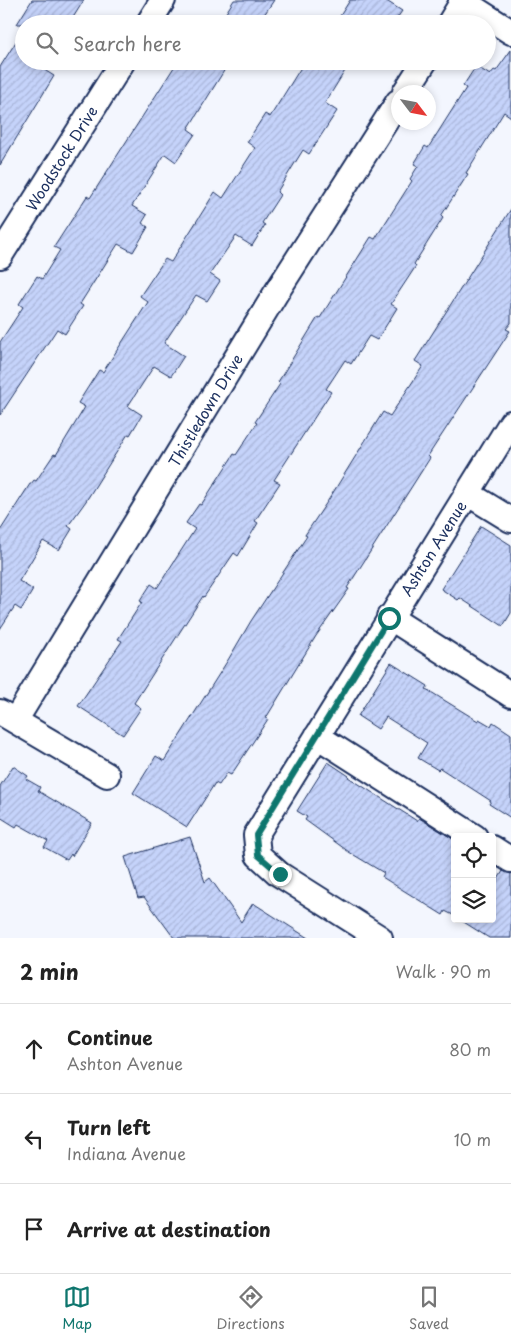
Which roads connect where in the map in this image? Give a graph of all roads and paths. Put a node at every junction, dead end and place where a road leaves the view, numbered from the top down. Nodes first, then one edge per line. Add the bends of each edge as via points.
1 (164, 0) edge
2 (462, 1) edge
3 (154, 15) edge
4 (454, 15) edge
5 (484, 15) edge
6 (496, 23) edge
7 (511, 32) edge
8 (117, 70) edge
9 (419, 70) edge
10 (410, 85) edge
11 (391, 113) edge
12 (0, 256) edge
13 (511, 423) edge
14 (467, 493) junction
15 (511, 520) edge
16 (389, 618) junction
17 (511, 695) edge
18 (7, 717) edge
19 (317, 736) junction
20 (108, 776) dead end
21 (469, 833) edge
22 (496, 851) edge
23 (511, 860) edge
24 (380, 938) edge

1 - 3 street
2 - 4 street
2 - 5 street
6 - 7 street
8 - 12 street, Woodstock Drive
9 - 10 street
11 - 18 street, Thistledown Drive
13 - 14 street, Ashton Avenue
14 - 15 street
14 - 16 street, Ashton Avenue
16 - 17 street
16 - 19 street, Ashton Avenue
18 - 20 street
19 - 21 street
19 - 24 street, Ashton Avenue via 256,835 258,855 280,874
22 - 23 street

